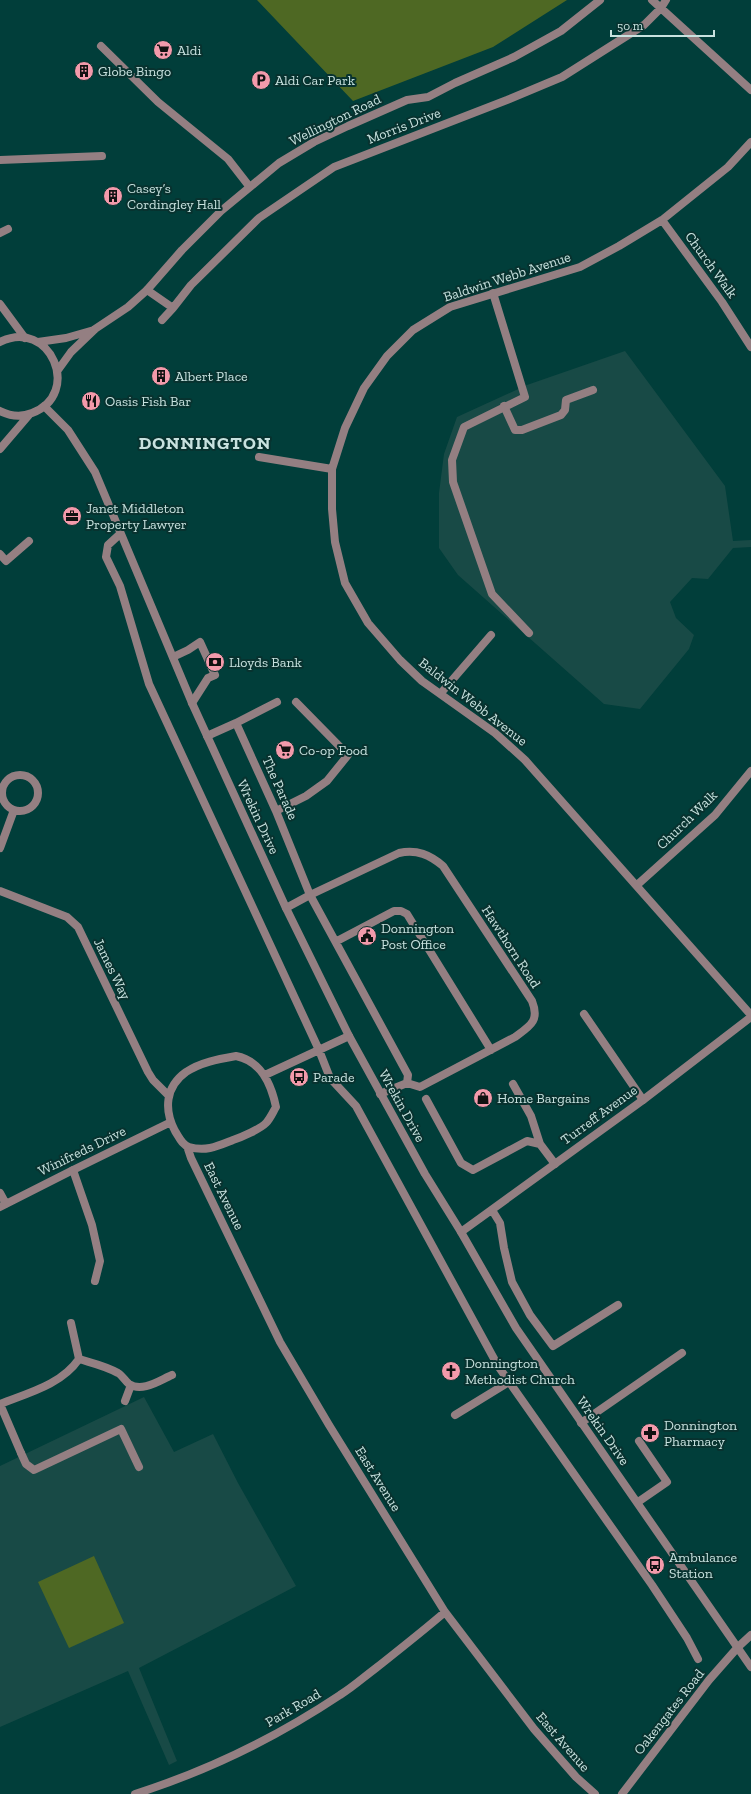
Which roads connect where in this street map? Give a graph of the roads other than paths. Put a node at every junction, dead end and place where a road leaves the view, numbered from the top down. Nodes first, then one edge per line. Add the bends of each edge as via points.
1 (600, 0) edge
2 (652, 0) edge
3 (666, 0) edge
4 (661, 8) junction
5 (101, 46) dead end
6 (751, 90) edge
7 (751, 142) edge
8 (102, 156) dead end
9 (0, 160) edge
10 (249, 186) junction
11 (662, 220) junction
12 (8, 229) dead end
13 (0, 233) edge
14 (147, 290) junction
15 (493, 293) junction
16 (0, 304) edge
17 (172, 308) junction
18 (162, 320) dead end
19 (95, 329) junction
20 (25, 338) junction
21 (0, 342) edge
22 (38, 342) junction
23 (751, 347) edge
24 (58, 370) junction
25 (593, 390) dead end
26 (44, 406) junction
27 (504, 406) junction
28 (0, 411) edge
29 (28, 415) junction
30 (0, 449) edge
31 (259, 457) dead end
32 (332, 469) junction
33 (120, 534) junction
34 (29, 541) dead end
35 (0, 554) edge
36 (530, 633) dead end
37 (491, 635) dead end
38 (173, 657) junction
39 (441, 693) junction
40 (277, 702) dead end
41 (296, 702) dead end
42 (192, 703) junction
43 (236, 722) junction
44 (207, 736) junction
45 (751, 772) edge
46 (14, 810) junction
47 (276, 811) junction
48 (0, 848) edge
49 (637, 884) junction
50 (0, 891) edge
51 (310, 895) junction
52 (286, 908) junction
53 (337, 941) junction
54 (584, 1014) dead end
55 (751, 1016) edge
56 (349, 1036) junction
57 (319, 1050) junction
58 (491, 1050) junction
59 (265, 1075) junction
60 (407, 1083) junction
61 (513, 1084) dead end
62 (380, 1094) junction
63 (169, 1096) junction
64 (426, 1099) dead end
65 (643, 1100) junction
66 (171, 1122) junction
67 (540, 1144) junction
68 (188, 1146) junction
69 (555, 1164) junction
70 (73, 1170) junction
71 (0, 1193) edge
72 (3, 1206) edge
73 (492, 1210) junction
74 (461, 1232) junction
75 (95, 1281) dead end
76 (618, 1305) dead end
77 (72, 1323) dead end
78 (682, 1354) dead end
79 (79, 1359) junction
80 (172, 1375) dead end
81 (509, 1382) junction
82 (131, 1385) junction
83 (125, 1401) dead end
84 (0, 1404) edge
85 (455, 1415) dead end
86 (3, 1418) edge
87 (581, 1423) junction
88 (639, 1441) dead end
89 (139, 1467) dead end
90 (638, 1502) junction
91 (445, 1612) junction
92 (751, 1635) edge
93 (738, 1647) junction
94 (698, 1659) dead end
95 (751, 1667) edge
96 (135, 1794) edge
97 (595, 1794) edge
98 (622, 1794) edge

1 - 10 street, Wellington Road via 561,31 514,57 428,98 407,100 314,142 279,163
2 - 4 street
3 - 4 street, Morris Drive
4 - 6 street
4 - 17 street, Morris Drive via 644,25 562,77 334,167 259,218
5 - 10 street via 158,102 228,159
7 - 11 street, Baldwin Webb Avenue via 728,167
8 - 9 street
10 - 14 street, Wellington Road via 182,250
11 - 15 street, Baldwin Webb Avenue via 580,267
11 - 23 street, Church Walk via 722,302
12 - 13 street
14 - 17 street
14 - 19 street, Wellington Road via 128,307
15 - 27 street via 525,397
15 - 32 street, Baldwin Webb Avenue via 450,307 413,330 387,356 364,388 351,414
16 - 20 street
17 - 18 street, Morris Drive
19 - 22 street, Wellington Road via 66,338
19 - 24 street, Wellington Road via 71,352
20 - 21 street via 15,337
20 - 22 street
22 - 24 street via 51,354
24 - 26 street via 56,390
25 - 27 street via 566,400 561,415 522,430 515,430
26 - 29 street
26 - 33 street, Wrekin Drive via 68,430 95,472
27 - 36 street via 464,426 452,460 453,482 492,594
28 - 29 street via 11,415
29 - 30 street
31 - 32 street
32 - 39 street, Baldwin Webb Avenue via 335,542 345,583 368,623 400,660
33 - 38 street, Wrekin Drive
33 - 57 street via 108,545 106,557 120,586 149,684
34 - 35 street via 6,561
37 - 39 street
38 - 42 street, Wrekin Drive
38 - 42 street via 200,642 215,675 208,678
39 - 49 street, Baldwin Webb Avenue via 495,733 525,760
40 - 43 street
41 - 47 street via 348,755 327,781 306,796
42 - 44 street, Wrekin Drive
43 - 44 street
43 - 47 street, The Parade
44 - 52 street, Wrekin Drive
45 - 49 street, Church Walk via 715,815
46 - 46 street via 6,804 2,789 7,779 24,775 34,782 37,798 25,810
46 - 48 street
47 - 51 street, The Parade
49 - 55 street, Baldwin Webb Avenue
50 - 63 street, James Way via 67,917 78,927 148,1072
51 - 52 street
51 - 53 street, The Parade
51 - 58 street, Hawthorn Road via 399,853 419,852 443,866 536,1010 535,1019 529,1027
52 - 56 street, Wrekin Drive
53 - 58 street via 394,911 401,910 407,914
53 - 60 street, The Parade via 408,1075
54 - 65 street
55 - 65 street, Turreff Avenue
56 - 57 street
56 - 62 street, Wrekin Drive
57 - 59 street
57 - 81 street via 330,1078 356,1106
58 - 60 street, Hawthorn Road via 420,1087
59 - 63 street via 247,1058 236,1056 216,1060 186,1072 172,1086
59 - 68 street via 276,1107 266,1123 239,1138 211,1149
60 - 62 street, Hawthorn Road
61 - 67 street via 531,1116
62 - 74 street, Wrekin Drive
63 - 66 street via 167,1103
64 - 67 street via 461,1163 473,1170 527,1142
65 - 69 street, Turreff Avenue
66 - 68 street via 180,1140
66 - 70 street, Winifreds Drive
67 - 69 street
68 - 91 street, East Avenue via 191,1158 280,1342
69 - 73 street, Turreff Avenue
70 - 72 street, Winifreds Drive
70 - 75 street via 92,1225 100,1261
71 - 72 street, Winifreds Drive
73 - 74 street, Turreff Avenue
73 - 76 street via 500,1223 512,1282 530,1315 553,1346
74 - 87 street, Wrekin Drive via 516,1328
77 - 79 street
78 - 87 street
79 - 82 street via 107,1367
79 - 84 street via 72,1371 60,1380
80 - 82 street via 145,1387
81 - 85 street
81 - 94 street via 652,1585
82 - 83 street
84 - 86 street
86 - 89 street via 26,1464 34,1470 121,1429
87 - 90 street, Wrekin Drive
88 - 90 street via 667,1482
90 - 93 street, Wrekin Drive
91 - 96 street, Park Road via 341,1695 286,1728 226,1759
91 - 97 street, East Avenue via 534,1729 576,1777
92 - 93 street, Oakengates Road
93 - 95 street, Wrekin Drive
93 - 98 street, Oakengates Road via 709,1680

